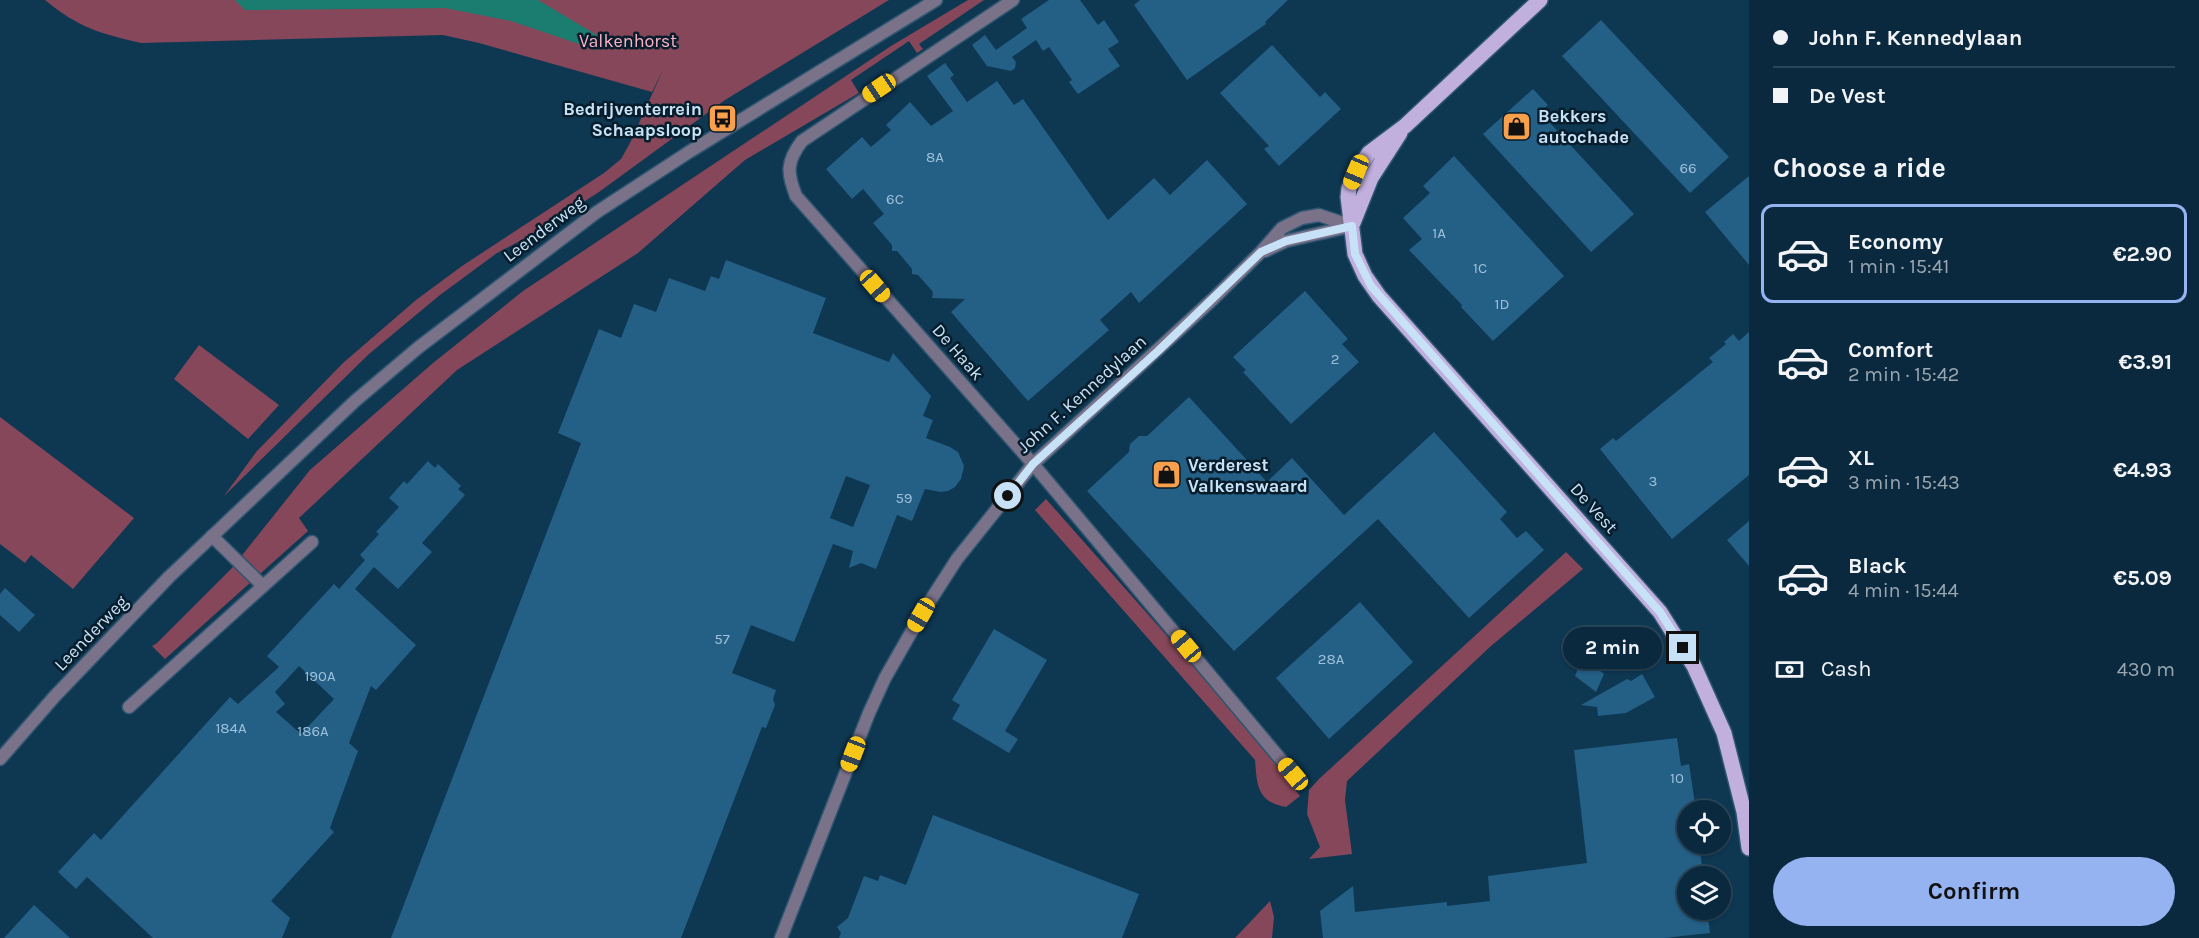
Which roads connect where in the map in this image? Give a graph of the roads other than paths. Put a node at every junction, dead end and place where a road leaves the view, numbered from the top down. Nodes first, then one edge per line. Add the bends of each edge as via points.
1 (936, 0) edge
2 (1013, 0) edge
3 (1540, 0) edge
4 (1352, 226) junction
5 (1261, 252) junction
6 (1033, 464) junction
7 (212, 536) junction
8 (312, 542) dead end
9 (262, 585) junction
10 (129, 707) dead end
11 (0, 759) edge
12 (1293, 774) dead end
13 (1749, 848) edge
14 (781, 938) edge

1 - 7 street, Leenderweg via 597,212 419,347 355,401
2 - 6 street, De Haak via 802,141 788,175 796,196
3 - 4 main road via 1405,126 1369,153 1356,172 1348,197
4 - 5 street, John F. Kennedylaan via 1286,241
4 - 5 street, John F. Kennedylaan via 1319,215 1302,218 1282,228
4 - 13 main road, De Vest via 1355,254 1371,286 1660,612 1694,666 1724,733
5 - 6 street, John F. Kennedylaan
6 - 12 street, De Haak
6 - 14 street, John F. Kennedylaan via 957,559 885,678
7 - 9 street
7 - 11 street, Leenderweg via 125,622
8 - 9 street
9 - 10 street

